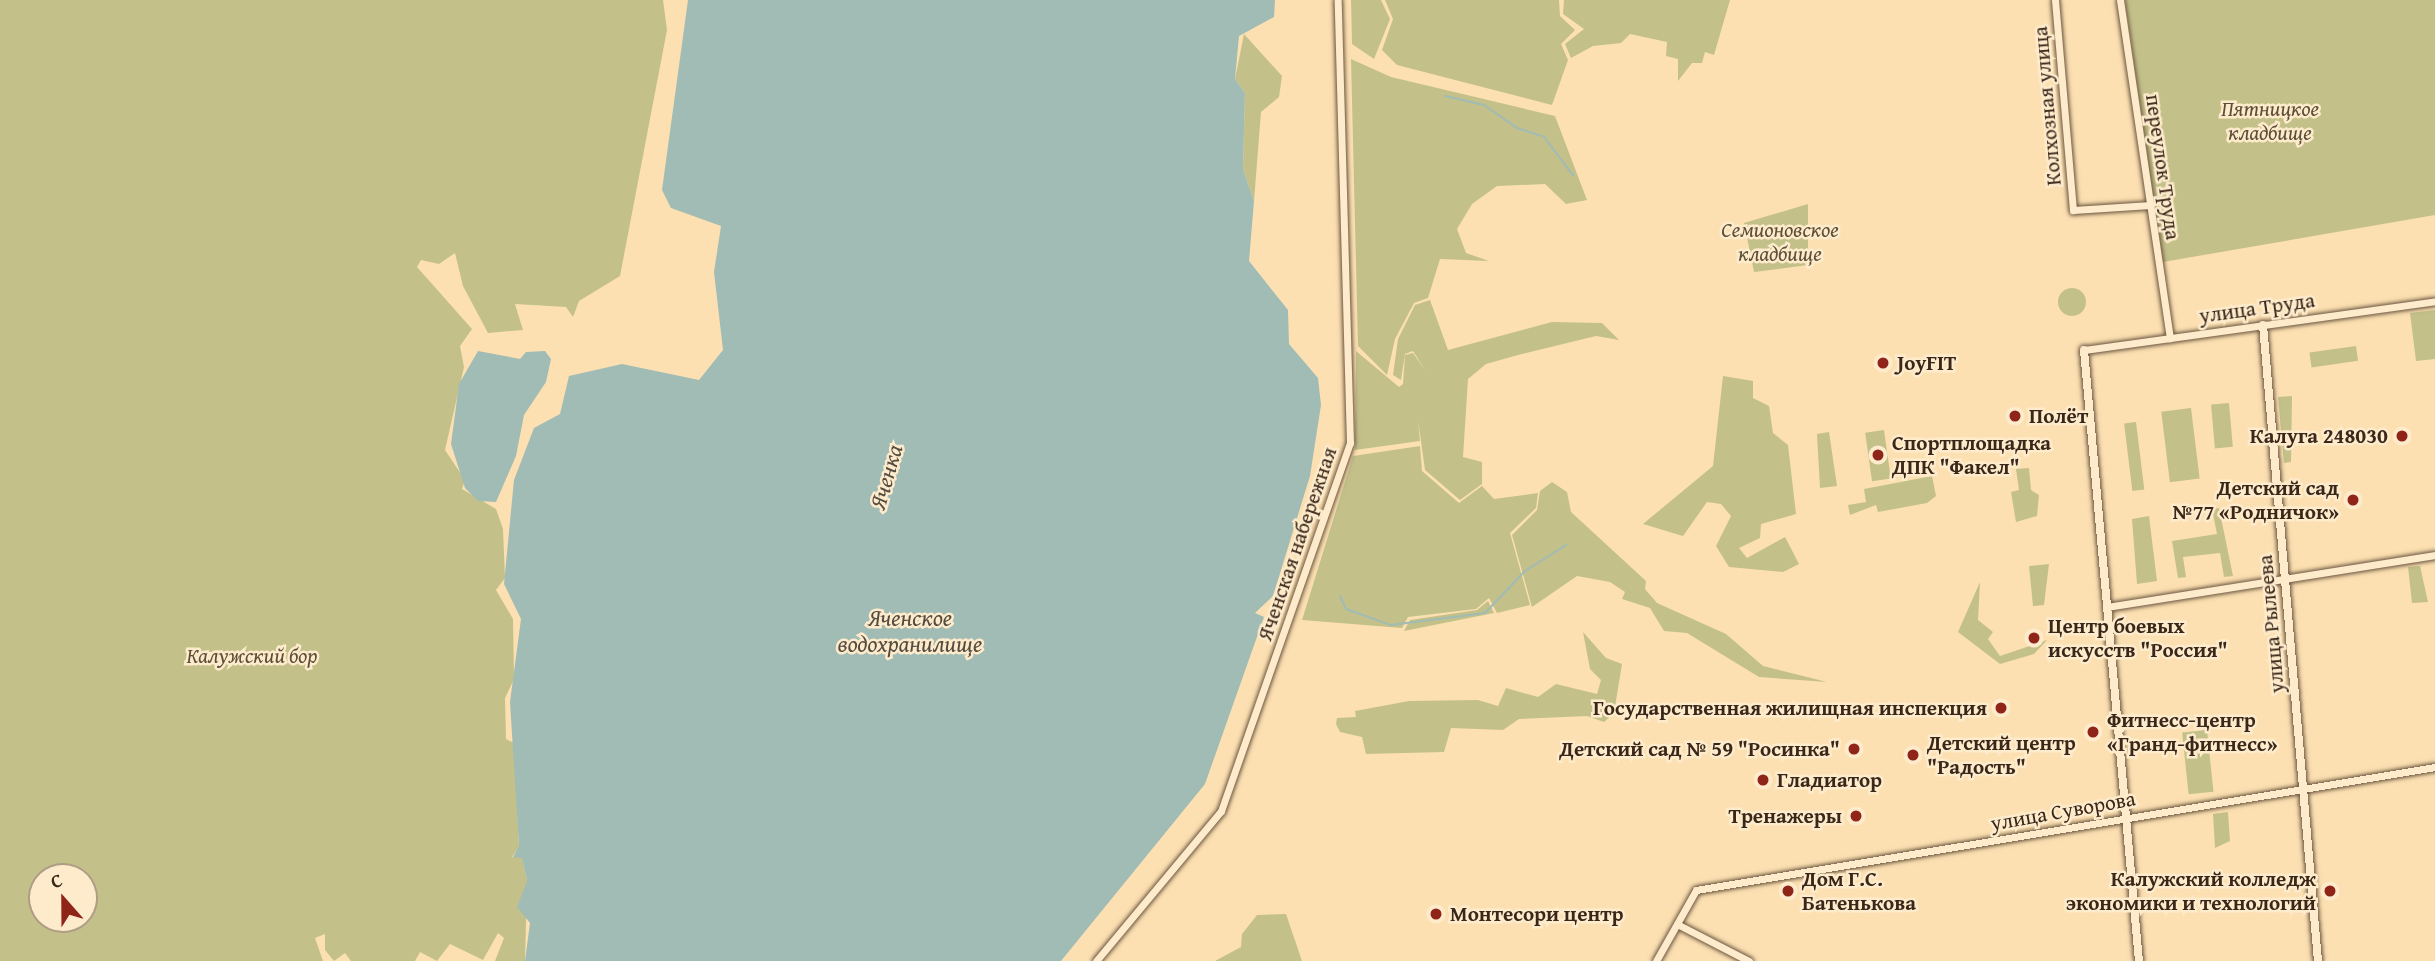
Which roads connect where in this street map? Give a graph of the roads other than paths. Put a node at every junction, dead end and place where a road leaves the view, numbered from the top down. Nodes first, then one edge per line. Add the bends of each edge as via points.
1 (1338, 0) edge
2 (2055, 0) edge
3 (2120, 0) edge
4 (2151, 205) junction
5 (2435, 301) edge
6 (2263, 325) junction
7 (2170, 338) junction
8 (2084, 350) joint
9 (2435, 555) edge
10 (2285, 579) junction
11 (2107, 607) junction
12 (2435, 767) edge
13 (2304, 789) junction
14 (2125, 818) junction
15 (1677, 924) junction
16 (1097, 961) edge
17 (1656, 961) edge
18 (1749, 961) edge
19 (2139, 961) edge
20 (2318, 961) edge

1 - 16 street, Яченская набережная via 1350,443 1239,775 1221,811
2 - 4 street, Колхозная улица via 2073,210
3 - 4 street, переулок Труда
4 - 7 street, переулок Труда
5 - 6 street, улица Труда
6 - 7 street, улица Труда
6 - 10 main road, улица Рылеева
7 - 8 street, улица Труда
8 - 11 main road
9 - 10 street
10 - 11 street
10 - 13 main road, улица Рылеева
11 - 14 main road
12 - 13 street, улица Суворова
13 - 14 street, улица Суворова
13 - 20 main road, улица Рылеева
14 - 15 street, улица Суворова via 1696,890
14 - 19 main road
15 - 17 street
15 - 18 street

